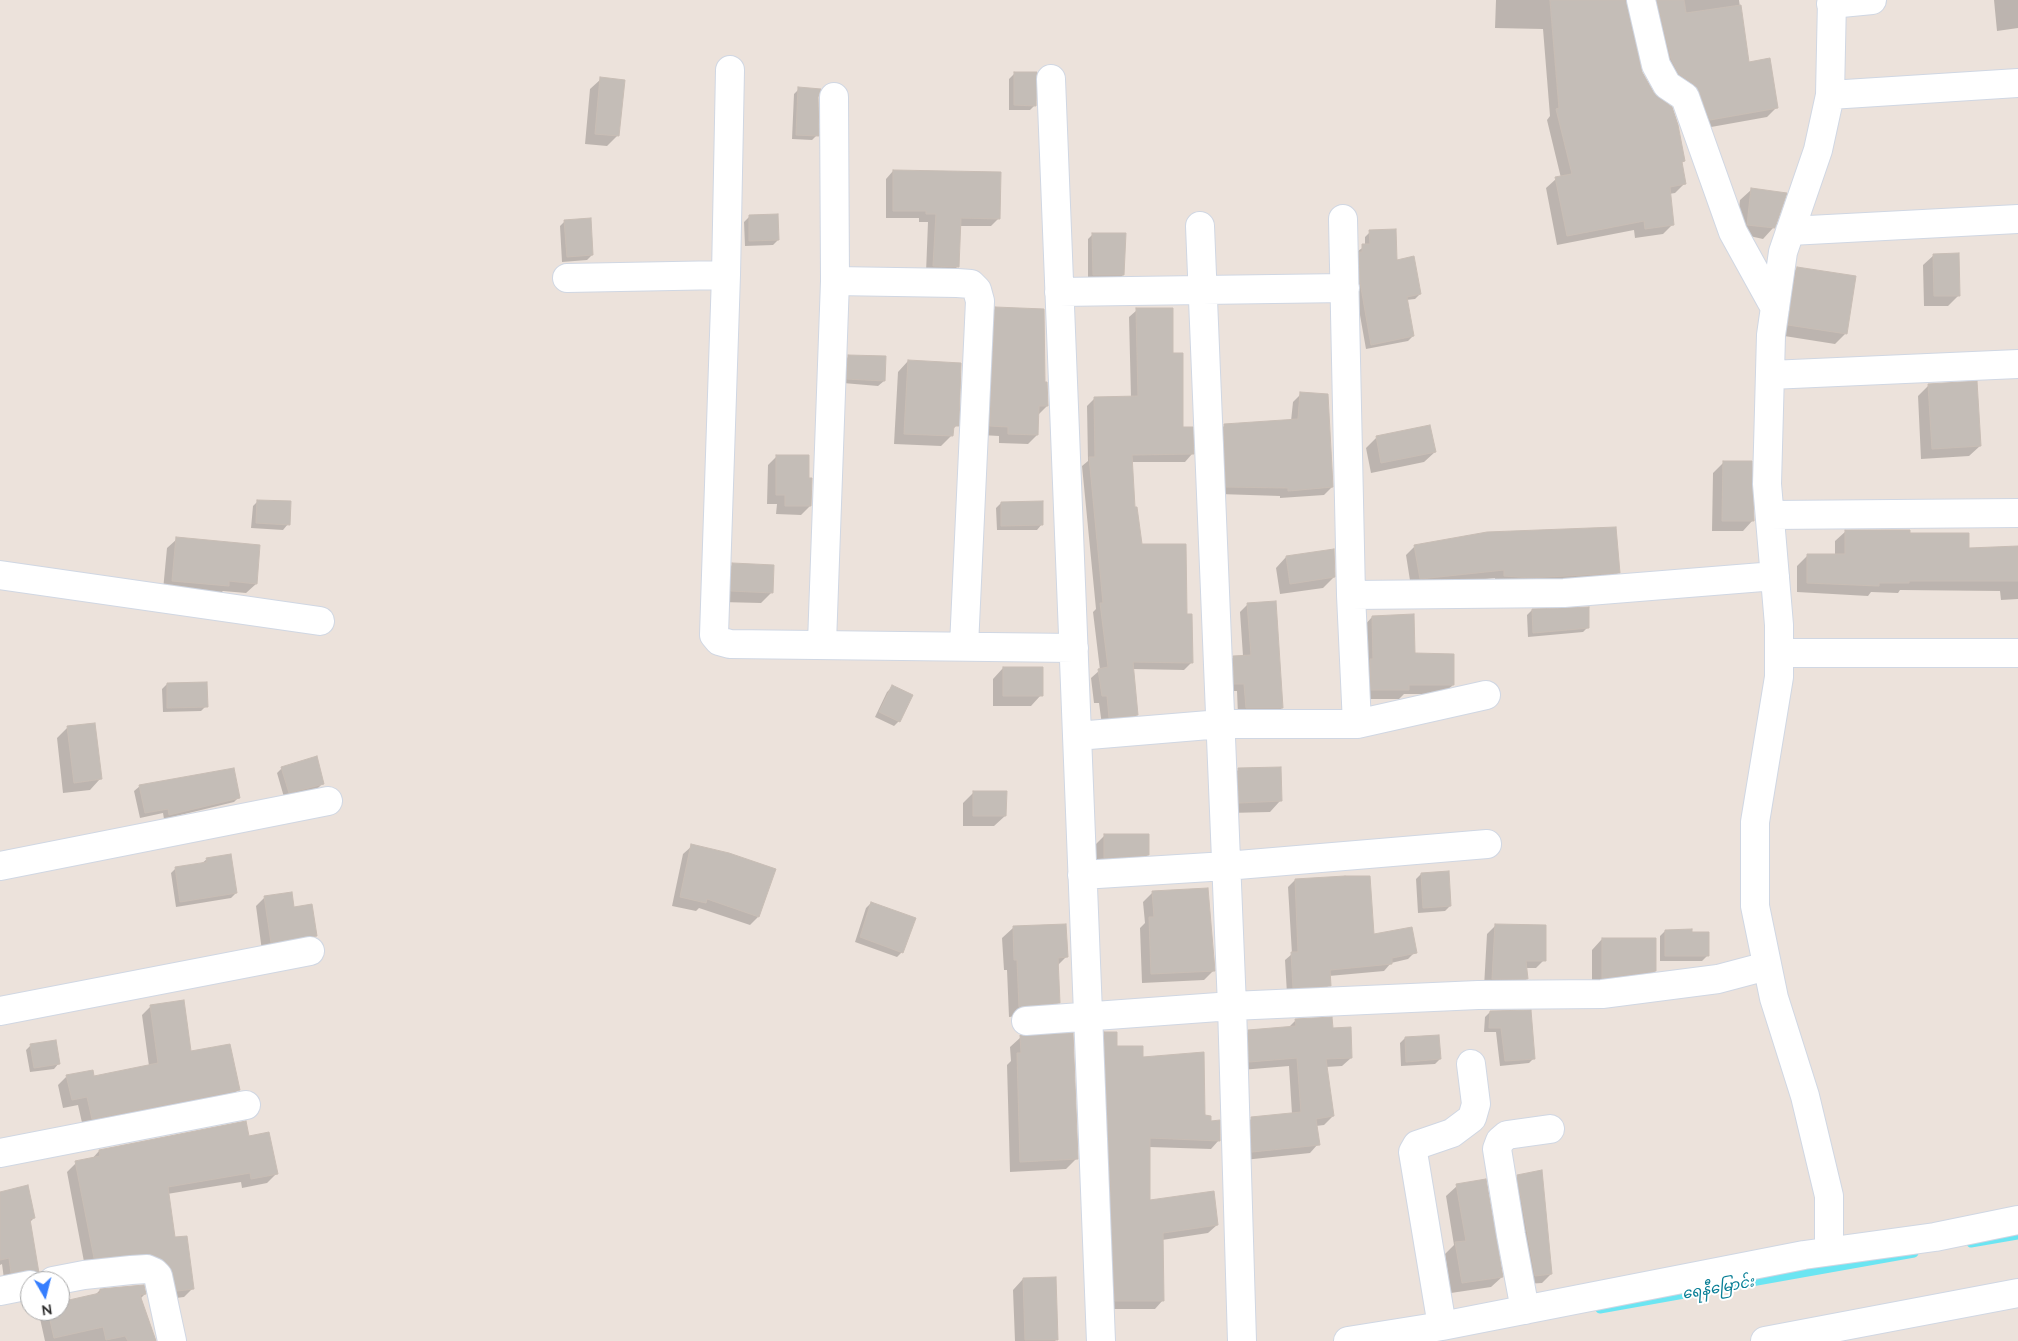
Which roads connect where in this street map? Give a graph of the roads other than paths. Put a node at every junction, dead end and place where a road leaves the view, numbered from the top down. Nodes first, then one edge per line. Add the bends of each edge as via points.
1 (1641, 0) edge
2 (1872, 0) edge
3 (1831, 2) edge
4 (730, 70) dead end
5 (1051, 79) dead end
6 (2018, 83) edge
7 (1830, 95) junction
8 (834, 97) dead end
9 (1343, 219) dead end
10 (2018, 219) edge
11 (1200, 226) dead end
12 (1790, 230) junction
13 (726, 275) junction
14 (567, 278) dead end
15 (835, 281) junction
16 (1344, 288) junction
17 (1059, 292) junction
18 (1203, 292) junction
19 (1775, 308) junction
20 (2018, 364) edge
21 (1770, 374) junction
22 (2018, 513) edge
23 (1770, 515) junction
24 (0, 575) edge
25 (1775, 576) junction
26 (1351, 595) junction
27 (320, 621) dead end
28 (822, 643) junction
29 (964, 646) junction
30 (1074, 648) junction
31 (2018, 652) edge
32 (1779, 653) junction
33 (1486, 695) dead end
34 (1221, 724) junction
35 (1357, 724) junction
36 (1077, 736) junction
37 (328, 801) dead end
38 (1487, 844) dead end
39 (0, 866) edge
40 (1226, 866) junction
41 (1082, 875) junction
42 (310, 951) dead end
43 (1767, 966) junction
44 (1232, 1006) junction
45 (0, 1011) edge
46 (1088, 1016) junction
47 (1026, 1021) dead end
48 (1471, 1064) dead end
49 (246, 1105) dead end
50 (1550, 1129) dead end
51 (0, 1153) edge
52 (2018, 1220) edge
53 (1830, 1251) junction
54 (70, 1278) edge
55 (20, 1287) edge
56 (0, 1291) edge
57 (2018, 1293) edge
58 (1525, 1310) junction
59 (1442, 1326) junction
60 (172, 1341) edge
61 (1101, 1341) edge
62 (1242, 1341) edge
63 (1348, 1341) edge
64 (1765, 1341) edge

1 - 19 street via 1656,65 1668,85 1685,97 1733,232
2 - 3 street
3 - 7 street
4 - 13 street
5 - 17 street
6 - 7 street
7 - 12 street via 1818,150
8 - 15 street
9 - 16 street
10 - 12 street
11 - 18 street
12 - 19 street via 1783,252
13 - 14 street
13 - 28 street via 714,635 719,641 730,644
15 - 28 street
15 - 29 street via 956,283 971,284 977,290 980,301
16 - 18 street
16 - 26 street
17 - 18 street
17 - 30 street
18 - 34 street
19 - 21 street
20 - 21 street
21 - 23 street via 1767,484
22 - 23 street
23 - 25 street
24 - 27 street
25 - 26 street via 1564,592
25 - 32 street
26 - 35 street
28 - 29 street
29 - 30 street
30 - 36 street
31 - 32 street
32 - 43 street via 1779,676 1756,822 1755,906
33 - 35 street
34 - 35 street
34 - 36 street
34 - 40 street
36 - 41 street
37 - 39 street
38 - 40 street
40 - 41 street
40 - 44 street
41 - 46 street
42 - 45 street
43 - 44 street via 1718,979 1602,994 1478,995
43 - 53 street via 1823,1171 1828,1196
44 - 46 street
44 - 62 street
46 - 47 street
46 - 61 street
48 - 59 street via 1476,1104 1472,1118 1452,1133 1418,1145 1413,1152
49 - 51 street
50 - 58 street via 1507,1135 1497,1148
52 - 53 street via 1935,1237
53 - 58 street
54 - 60 street via 131,1270 154,1272 158,1276
55 - 56 street
57 - 64 street
58 - 59 street
59 - 63 street

